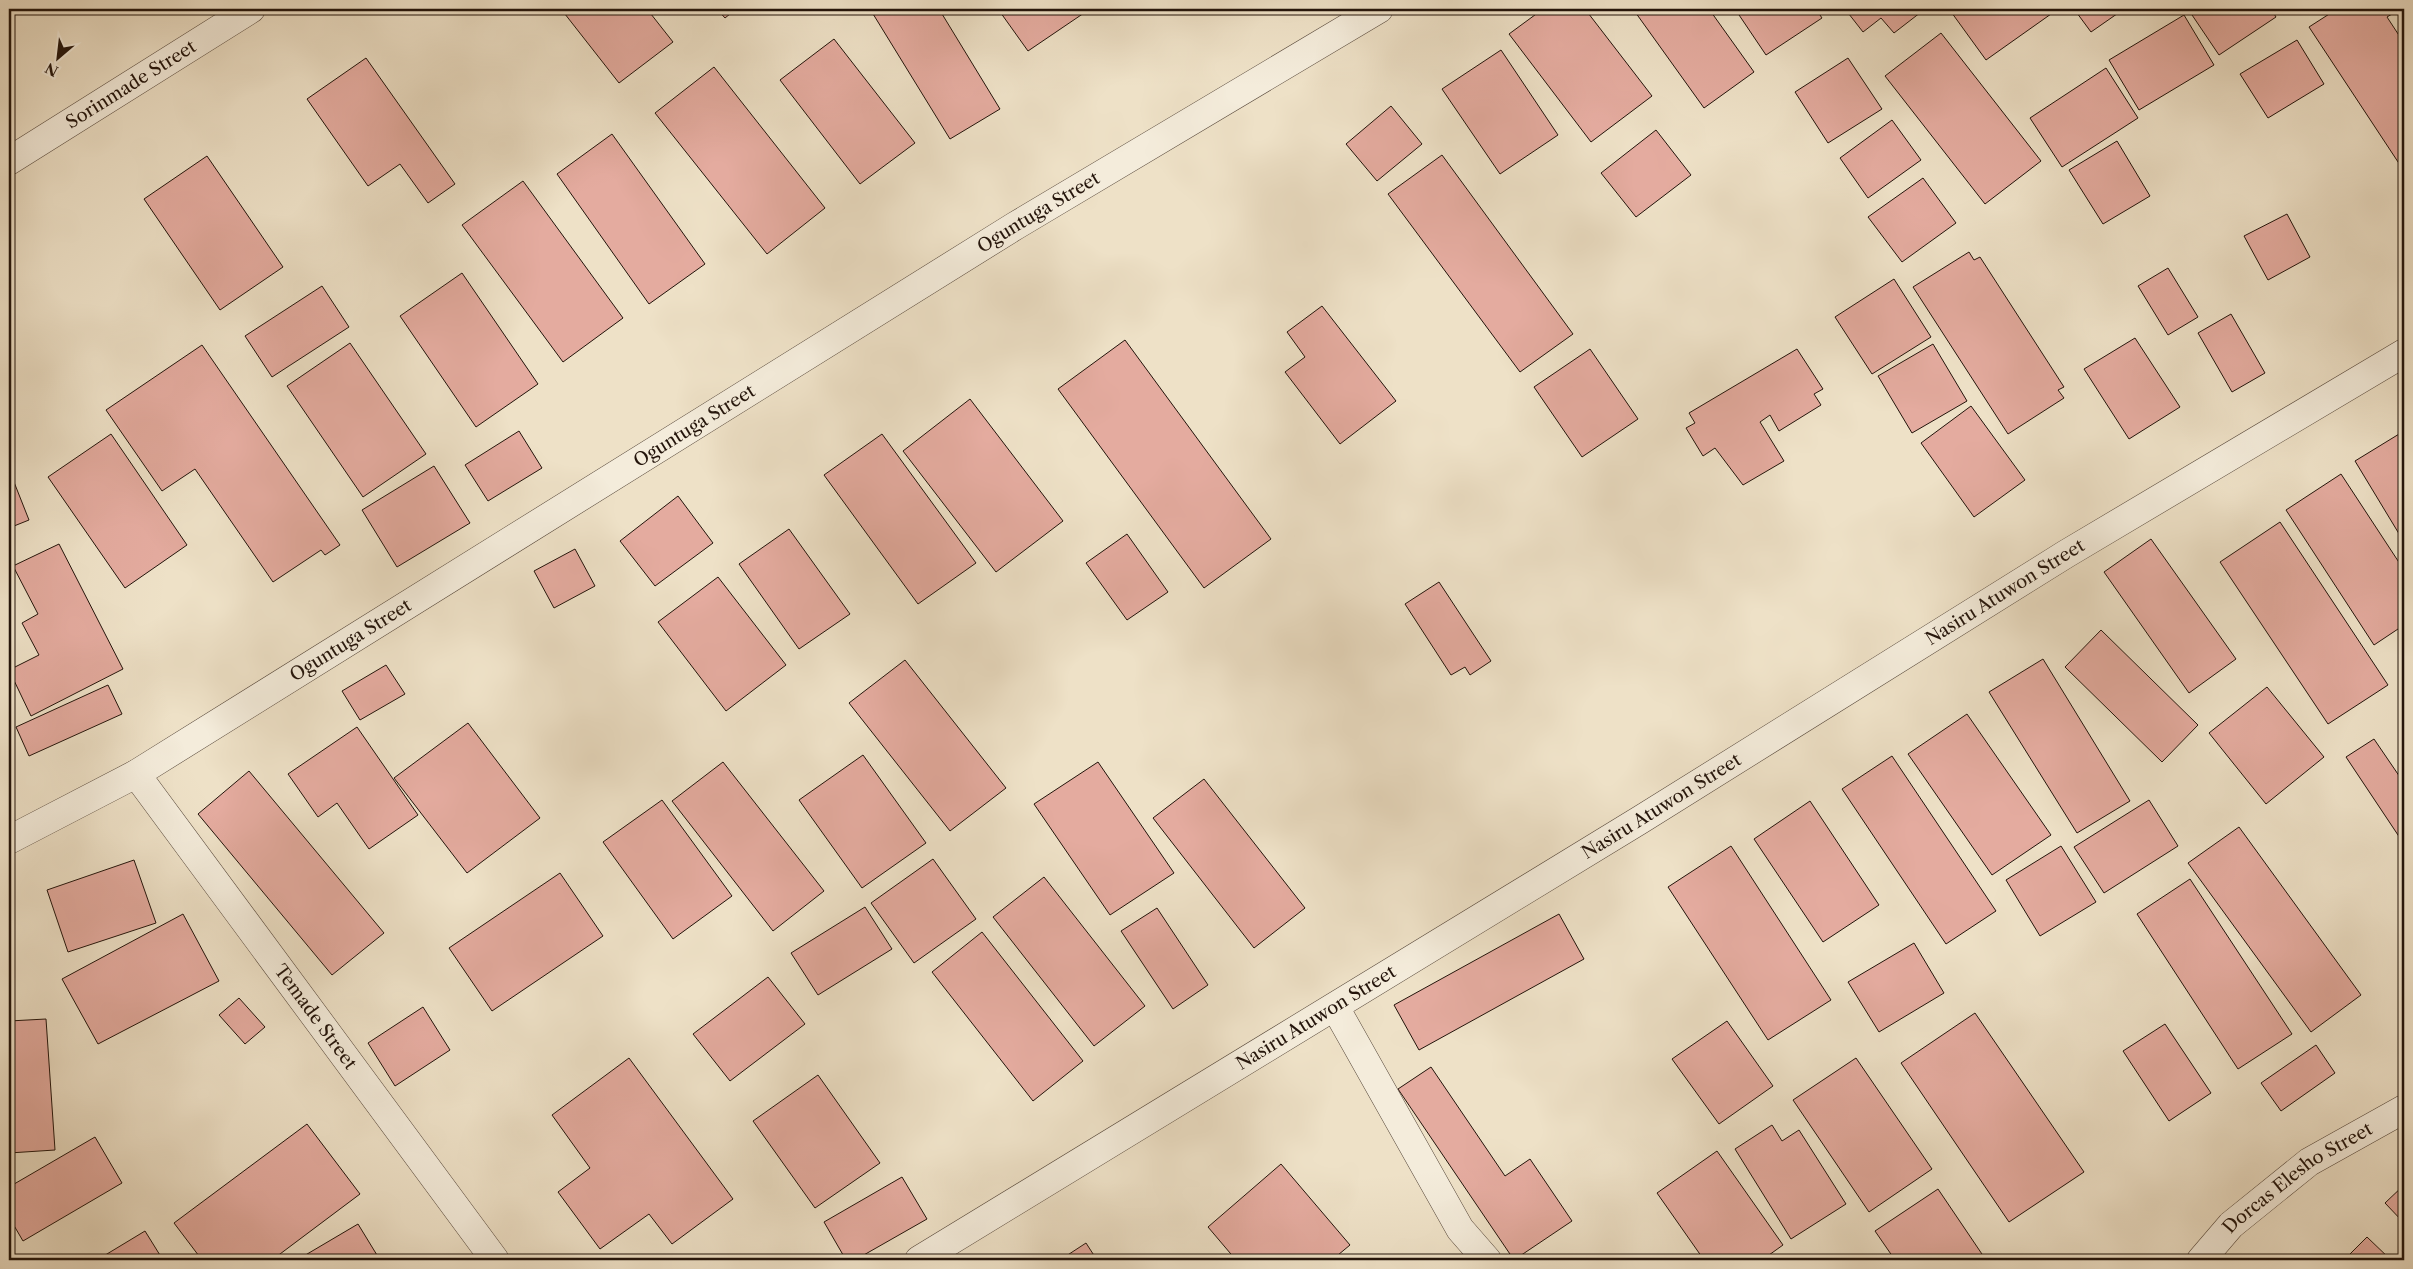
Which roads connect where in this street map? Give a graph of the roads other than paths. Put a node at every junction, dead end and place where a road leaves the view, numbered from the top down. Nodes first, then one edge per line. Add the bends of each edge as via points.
1 (251, 9) edge
2 (1379, 9) edge
3 (9, 160) edge
4 (2404, 353) edge
5 (136, 774) junction
6 (9, 840) edge
7 (1335, 1007) junction
8 (2404, 1109) edge
9 (495, 1260) edge
10 (919, 1260) edge
11 (1487, 1260) edge
12 (2202, 1260) edge

1 - 3 street, Sorinmade Street
2 - 5 street, Oguntuga Street via 1015,226
4 - 7 street, Nasiru Atuwon Street via 2066,554
5 - 6 street, Oguntuga Street
5 - 9 street, Temade Street
7 - 10 street, Nasiru Atuwon Street
7 - 11 street via 1460,1229
8 - 12 street, Dorcas Elesho Street via 2309,1162 2231,1225

